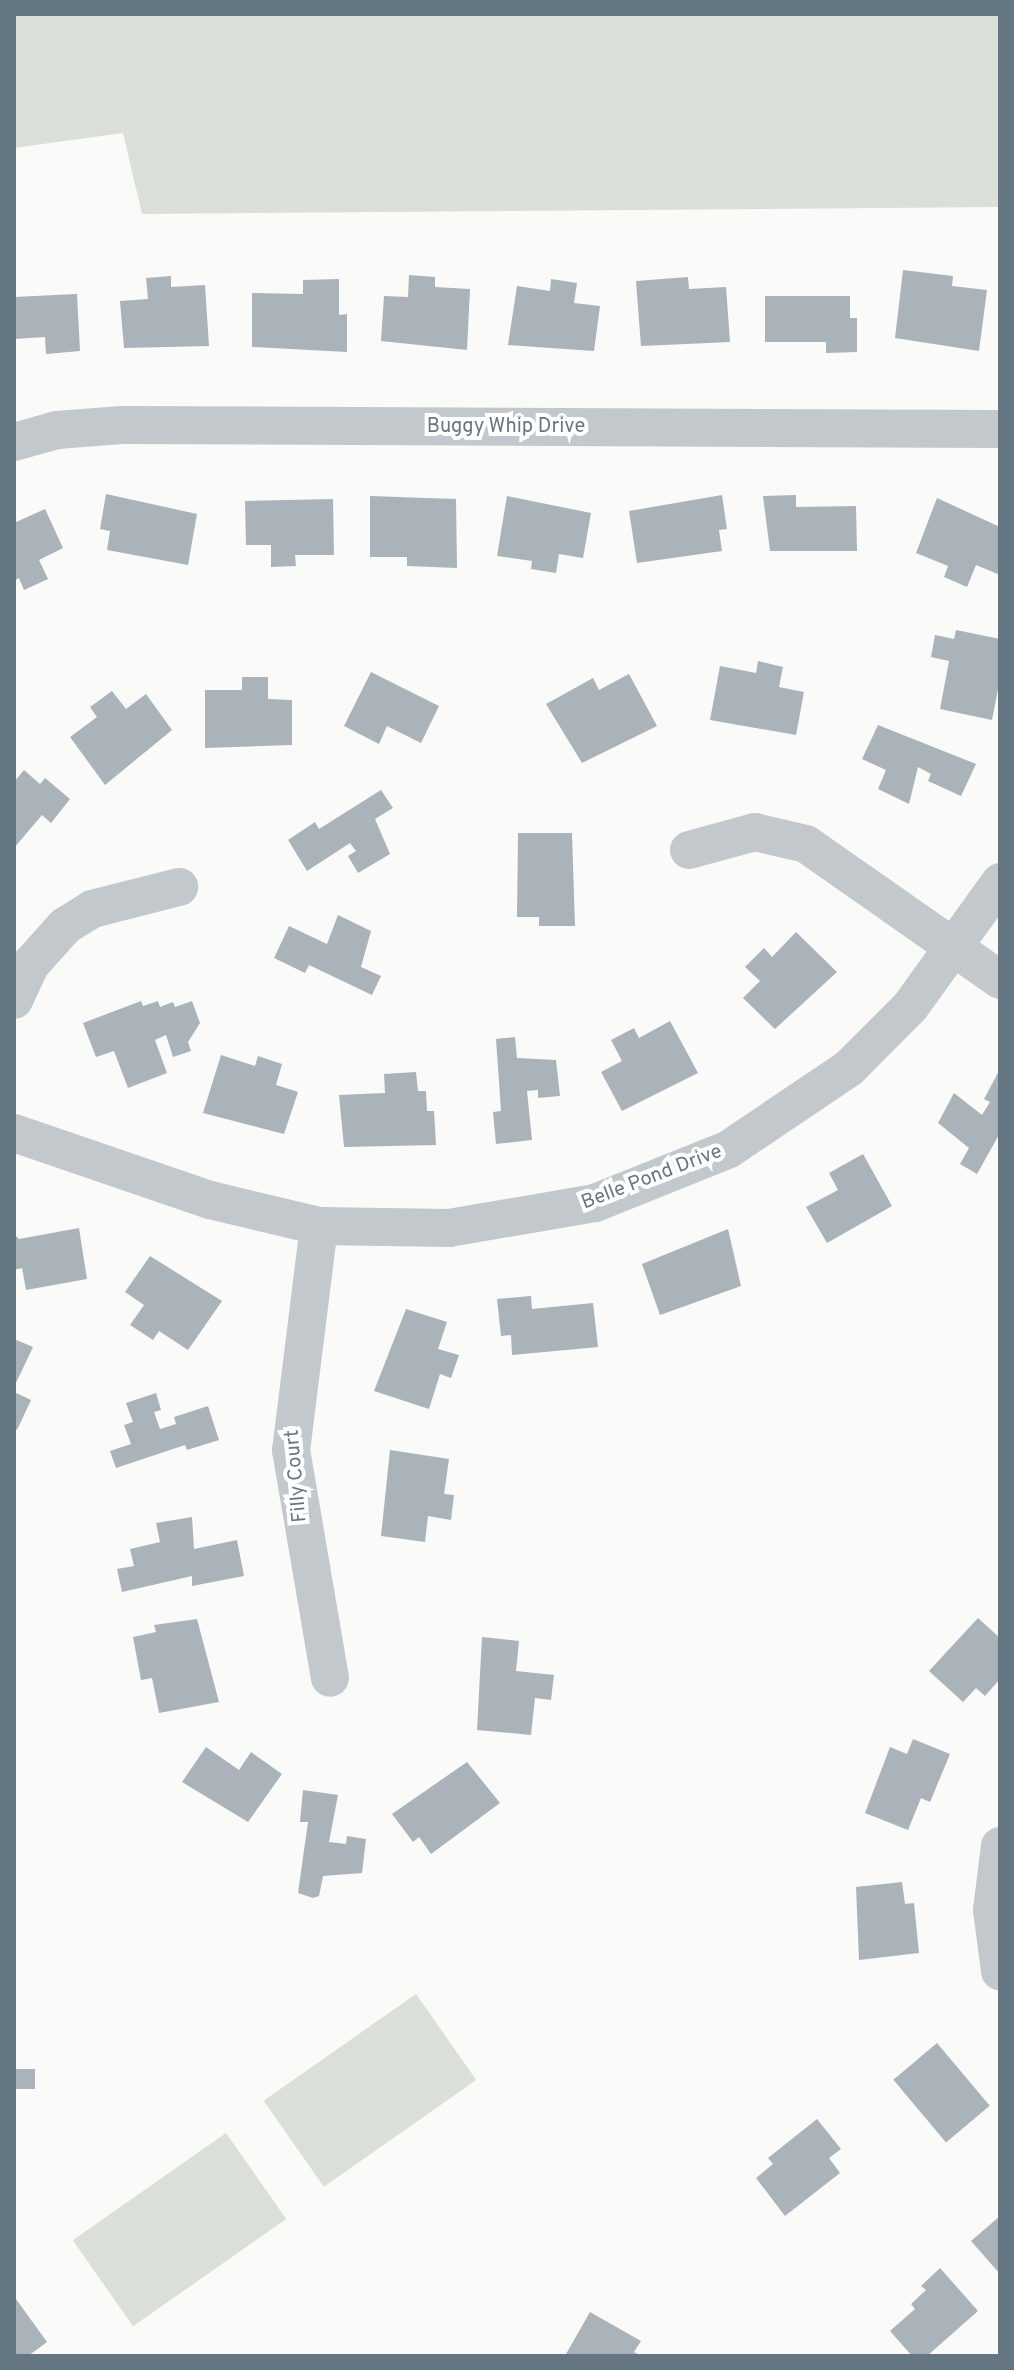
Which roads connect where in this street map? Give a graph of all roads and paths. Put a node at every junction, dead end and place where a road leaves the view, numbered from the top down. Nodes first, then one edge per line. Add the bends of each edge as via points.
1 (1000, 429) edge
2 (14, 442) edge
3 (689, 850) dead end
4 (1000, 882) edge
5 (179, 887) dead end
6 (957, 948) junction
7 (1000, 980) edge
8 (14, 1000) edge
9 (14, 1133) edge
10 (319, 1226) junction
11 (330, 1678) dead end
12 (1000, 1846) edge
13 (1000, 1971) edge

1 - 2 street, Buggy Whip Drive via 122,425 57,430
3 - 6 street via 755,832 806,844
4 - 6 street, Belle Pond Drive
5 - 8 street via 92,909 65,926 31,964
6 - 7 street
6 - 10 street, Belle Pond Drive via 894,1025 849,1068 773,1123 684,1171 595,1203 497,1223 396,1230
9 - 10 street, Belle Pond Drive via 210,1200
10 - 11 street, Filly Court via 291,1450
12 - 13 street via 992,1910

